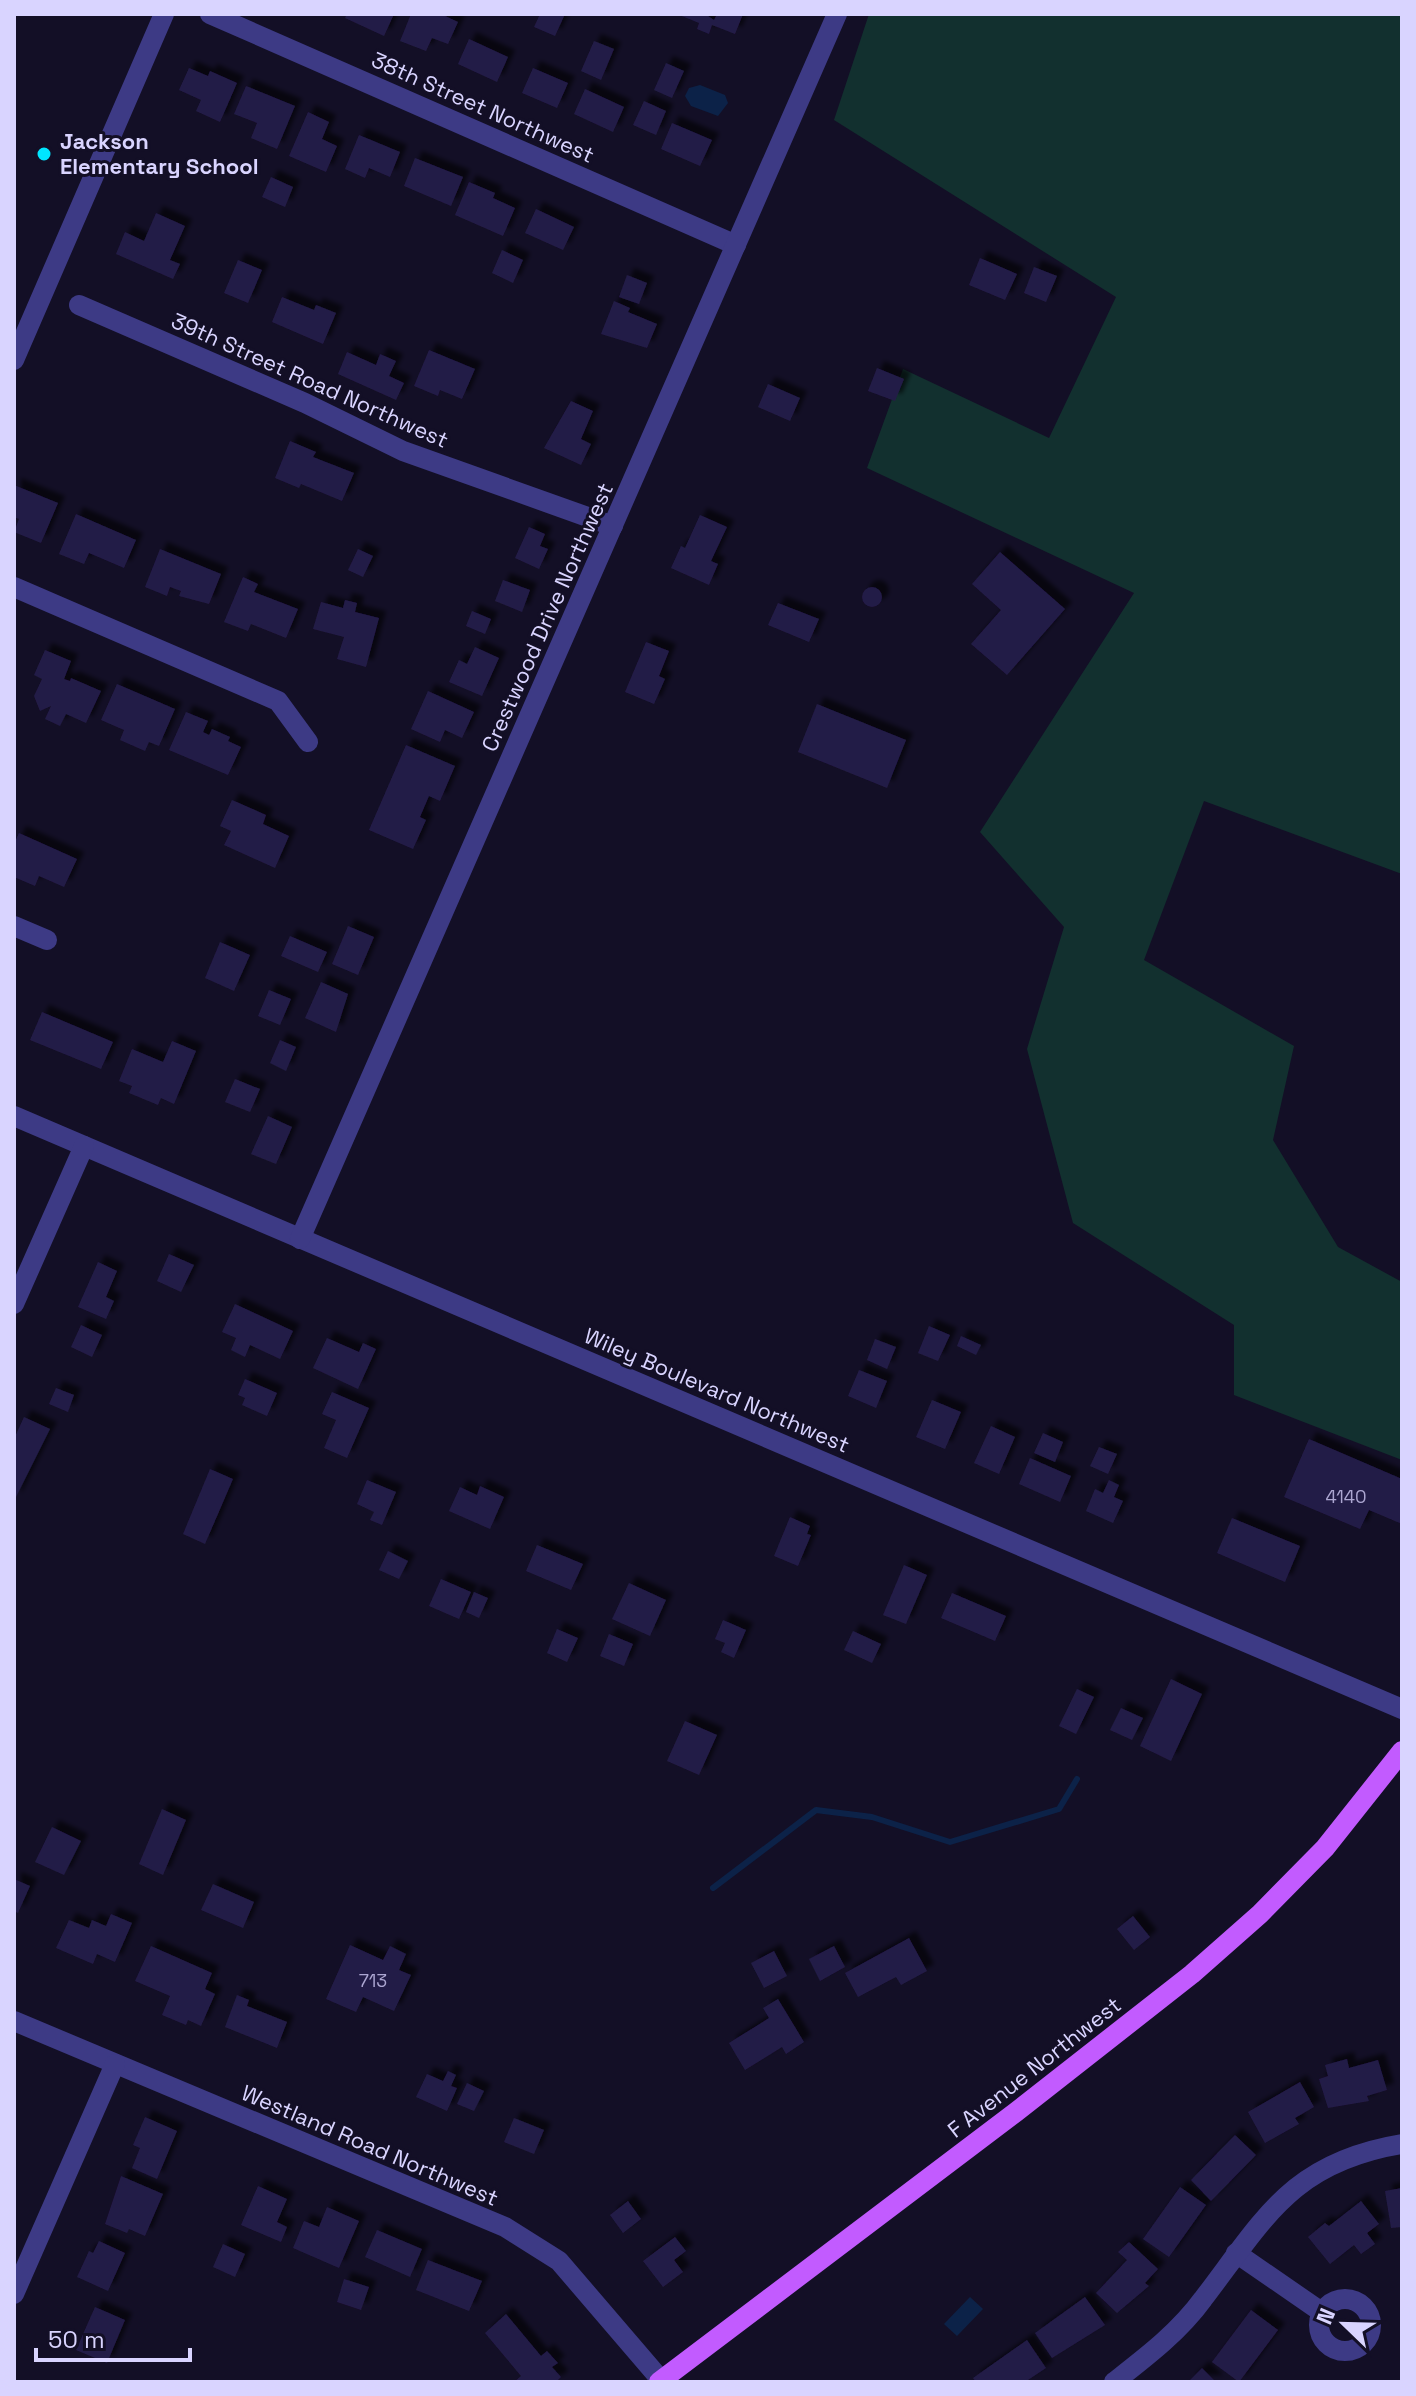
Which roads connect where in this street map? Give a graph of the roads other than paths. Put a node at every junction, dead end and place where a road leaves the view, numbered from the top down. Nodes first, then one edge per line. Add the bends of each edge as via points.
1 (164, 14) edge
2 (210, 14) edge
3 (837, 14) edge
4 (736, 245) junction
5 (79, 305) dead end
6 (14, 360) edge
7 (613, 526) junction
8 (14, 587) edge
9 (308, 742) dead end
10 (14, 926) edge
11 (47, 940) dead end
12 (14, 1116) edge
13 (84, 1146) junction
14 (300, 1239) junction
15 (14, 1304) edge
16 (1402, 1709) edge
17 (1402, 1751) edge
18 (14, 2021) edge
19 (115, 2064) junction
20 (1402, 2144) edge
21 (1236, 2253) junction
22 (14, 2294) edge
23 (1323, 2313) dead end
24 (660, 2381) edge
25 (1114, 2382) edge

1 - 6 street
2 - 4 street, 38th Street Northwest
3 - 4 street, Crestwood Drive Northwest
4 - 7 street, Crestwood Drive Northwest
5 - 7 street, 39th Street Road Northwest via 403,451
7 - 14 street, Crestwood Drive Northwest
8 - 9 street via 278,701
10 - 11 street
12 - 13 street, Wiley Boulevard Northwest
13 - 14 street, Wiley Boulevard Northwest
13 - 15 street
14 - 16 street, Wiley Boulevard Northwest
17 - 24 main road, F Avenue Northwest via 1325,1848 1192,1974
18 - 19 street, Westland Road Northwest
19 - 22 street
19 - 24 street, Westland Road Northwest via 505,2227 559,2261
20 - 21 street via 1328,2165 1279,2199
21 - 23 street
21 - 25 street via 1202,2301 1155,2350

